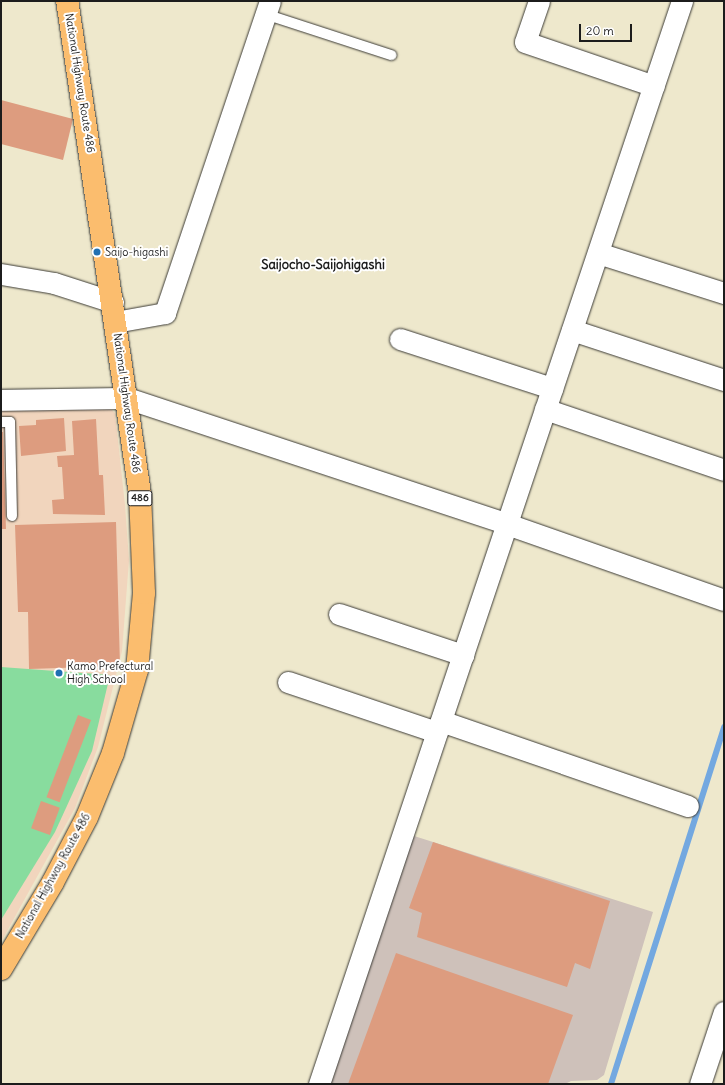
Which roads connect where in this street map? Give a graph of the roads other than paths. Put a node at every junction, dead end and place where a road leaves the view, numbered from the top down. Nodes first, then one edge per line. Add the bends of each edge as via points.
1 (67, 1) edge
2 (539, 1) edge
3 (682, 1) edge
4 (268, 8) edge
5 (392, 55) dead end
6 (654, 86) junction
7 (598, 253) junction
8 (1, 274) edge
9 (724, 293) edge
10 (114, 312) junction
11 (572, 330) junction
12 (400, 339) dead end
13 (724, 380) edge
14 (552, 388) junction
15 (127, 398) junction
16 (1, 400) edge
17 (546, 409) junction
18 (1, 422) edge
19 (724, 470) edge
20 (12, 516) dead end
21 (507, 524) junction
22 (724, 600) edge
23 (339, 614) dead end
24 (463, 655) junction
25 (288, 682) dead end
26 (439, 726) junction
27 (688, 806) dead end
28 (1, 969) edge
29 (724, 1012) edge
30 (319, 1084) edge
31 (700, 1084) edge

1 - 10 highway, National Highway Route 486 / 486
2 - 6 street via 525,42
3 - 6 street
4 - 5 lane
4 - 10 street via 166,313
6 - 7 street
7 - 9 street
7 - 11 street
8 - 10 street via 54,283
10 - 15 highway, National Highway Route 486 / 486
11 - 13 street
11 - 14 street
12 - 14 street
14 - 17 street
15 - 16 street
15 - 21 street
15 - 28 highway, National Highway Route 486 / 486 via 144,543 144,593 137,670 113,753 88,817
17 - 19 street
17 - 21 street
18 - 20 lane via 10,422
21 - 22 street
21 - 24 street
23 - 24 street
24 - 26 street
25 - 26 street
26 - 27 street
26 - 30 street
29 - 31 street

